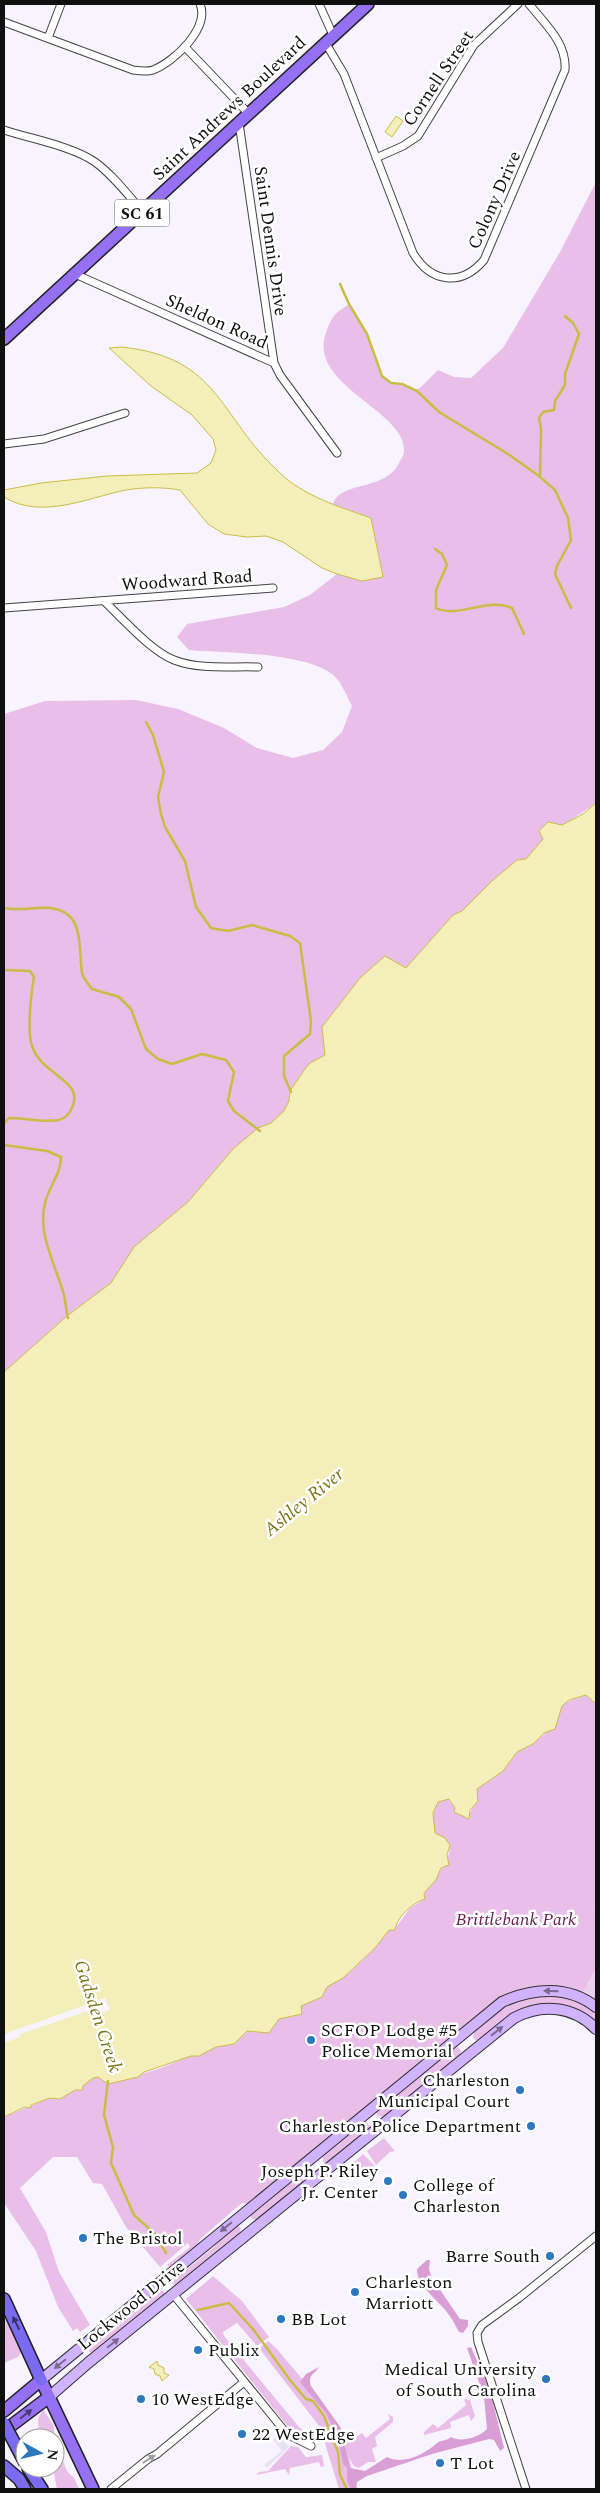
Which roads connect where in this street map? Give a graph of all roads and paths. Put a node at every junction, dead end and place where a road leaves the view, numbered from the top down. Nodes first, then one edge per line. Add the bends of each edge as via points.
1 (61, 4) edge
2 (200, 4) edge
3 (319, 4) edge
4 (325, 4) edge
5 (368, 4) edge
6 (518, 4) edge
7 (529, 4) edge
8 (323, 12) junction
9 (4, 22) edge
10 (48, 38) junction
11 (329, 39) junction
12 (184, 48) junction
13 (248, 114) junction
14 (238, 124) junction
15 (4, 131) edge
16 (376, 158) junction
17 (143, 212) junction
18 (75, 274) junction
19 (4, 339) edge
20 (274, 363) junction
21 (125, 413) dead end
22 (4, 444) edge
23 (337, 453) dead end
24 (272, 588) dead end
25 (104, 601) junction
26 (4, 608) edge
27 (258, 667) dead end
28 (596, 2007) edge
29 (596, 2029) edge
30 (461, 2035) junction
31 (473, 2050) junction
32 (368, 2112) junction
33 (379, 2126) junction
34 (307, 2162) junction
35 (318, 2176) junction
36 (241, 2215) junction
37 (252, 2229) junction
38 (596, 2236) edge
39 (162, 2280) junction
40 (173, 2294) junction
41 (4, 2299) edge
42 (78, 2350) junction
43 (88, 2362) junction
44 (41, 2380) junction
45 (244, 2382) junction
46 (49, 2397) junction
47 (4, 2411) edge
48 (4, 2423) edge
49 (4, 2431) edge
50 (15, 2444) edge
51 (311, 2446) dead end
52 (4, 2466) edge
53 (35, 2478) edge
54 (25, 2489) edge
55 (42, 2489) edge
56 (93, 2489) edge
57 (111, 2489) edge
58 (526, 2489) edge

1 - 10 street
2 - 12 street via 203,18 200,28
3 - 8 street, Colony Drive
4 - 8 street
5 - 11 main road, Saint Andrews Boulevard / SC 61
6 - 16 street, Cornell Street via 474,45 418,136
7 - 16 street, Colony Drive via 565,52 565,70 489,251 475,271 451,279 437,276 419,264
8 - 11 street, Colony Drive
9 - 10 street
10 - 12 street via 147,72
11 - 13 main road, Saint Andrews Boulevard / SC 61
11 - 16 street, Colony Drive
12 - 13 street
13 - 14 main road, Saint Andrews Boulevard / SC 61
14 - 17 main road, Saint Andrews Boulevard / SC 61
14 - 20 street, Saint Dennis Drive
15 - 17 street via 93,161
17 - 18 main road, Saint Andrews Boulevard / SC 61
18 - 19 main road, Saint Andrews Boulevard / SC 61
18 - 20 street, Sheldon Road
20 - 23 street, Sheldon Road
21 - 22 street via 44,439
24 - 25 street, Woodward Road
25 - 26 street, Woodward Road
25 - 27 street, Woodward Road via 172,660 197,666
28 -> 30 main road, Lockwood Drive via 566,1992 530,1992 502,2002
31 -> 29 main road, Lockwood Drive via 514,2018 536,2009 568,2011
30 - 31 main road
30 - 32 main road, Lockwood Drive
31 - 33 main road, Lockwood Drive
32 - 33 main road
32 - 34 main road, Lockwood Drive
33 - 35 main road, Lockwood Drive
34 - 35 main road
34 - 36 main road, Lockwood Drive
35 - 37 main road, Lockwood Drive
36 - 37 main road
36 -> 39 main road, Lockwood Drive
37 - 40 main road, Lockwood Drive
38 - 58 street via 484,2323 477,2333
39 - 40 main road
39 - 42 main road, Lockwood Drive
43 -> 40 main road, Lockwood Drive
40 - 45 street
44 -> 41 highway
42 - 43 main road
42 -> 44 main road, Lockwood Drive
43 - 46 main road, Lockwood Drive
44 - 46 main road
44 - 47 main road, Lockwood Drive
45 - 51 street via 287,2434
57 -> 45 street
49 -> 46 main road, Lockwood Drive
46 - 56 main road
48 - 50 highway, bridge
52 - 54 highway
53 - 55 highway

